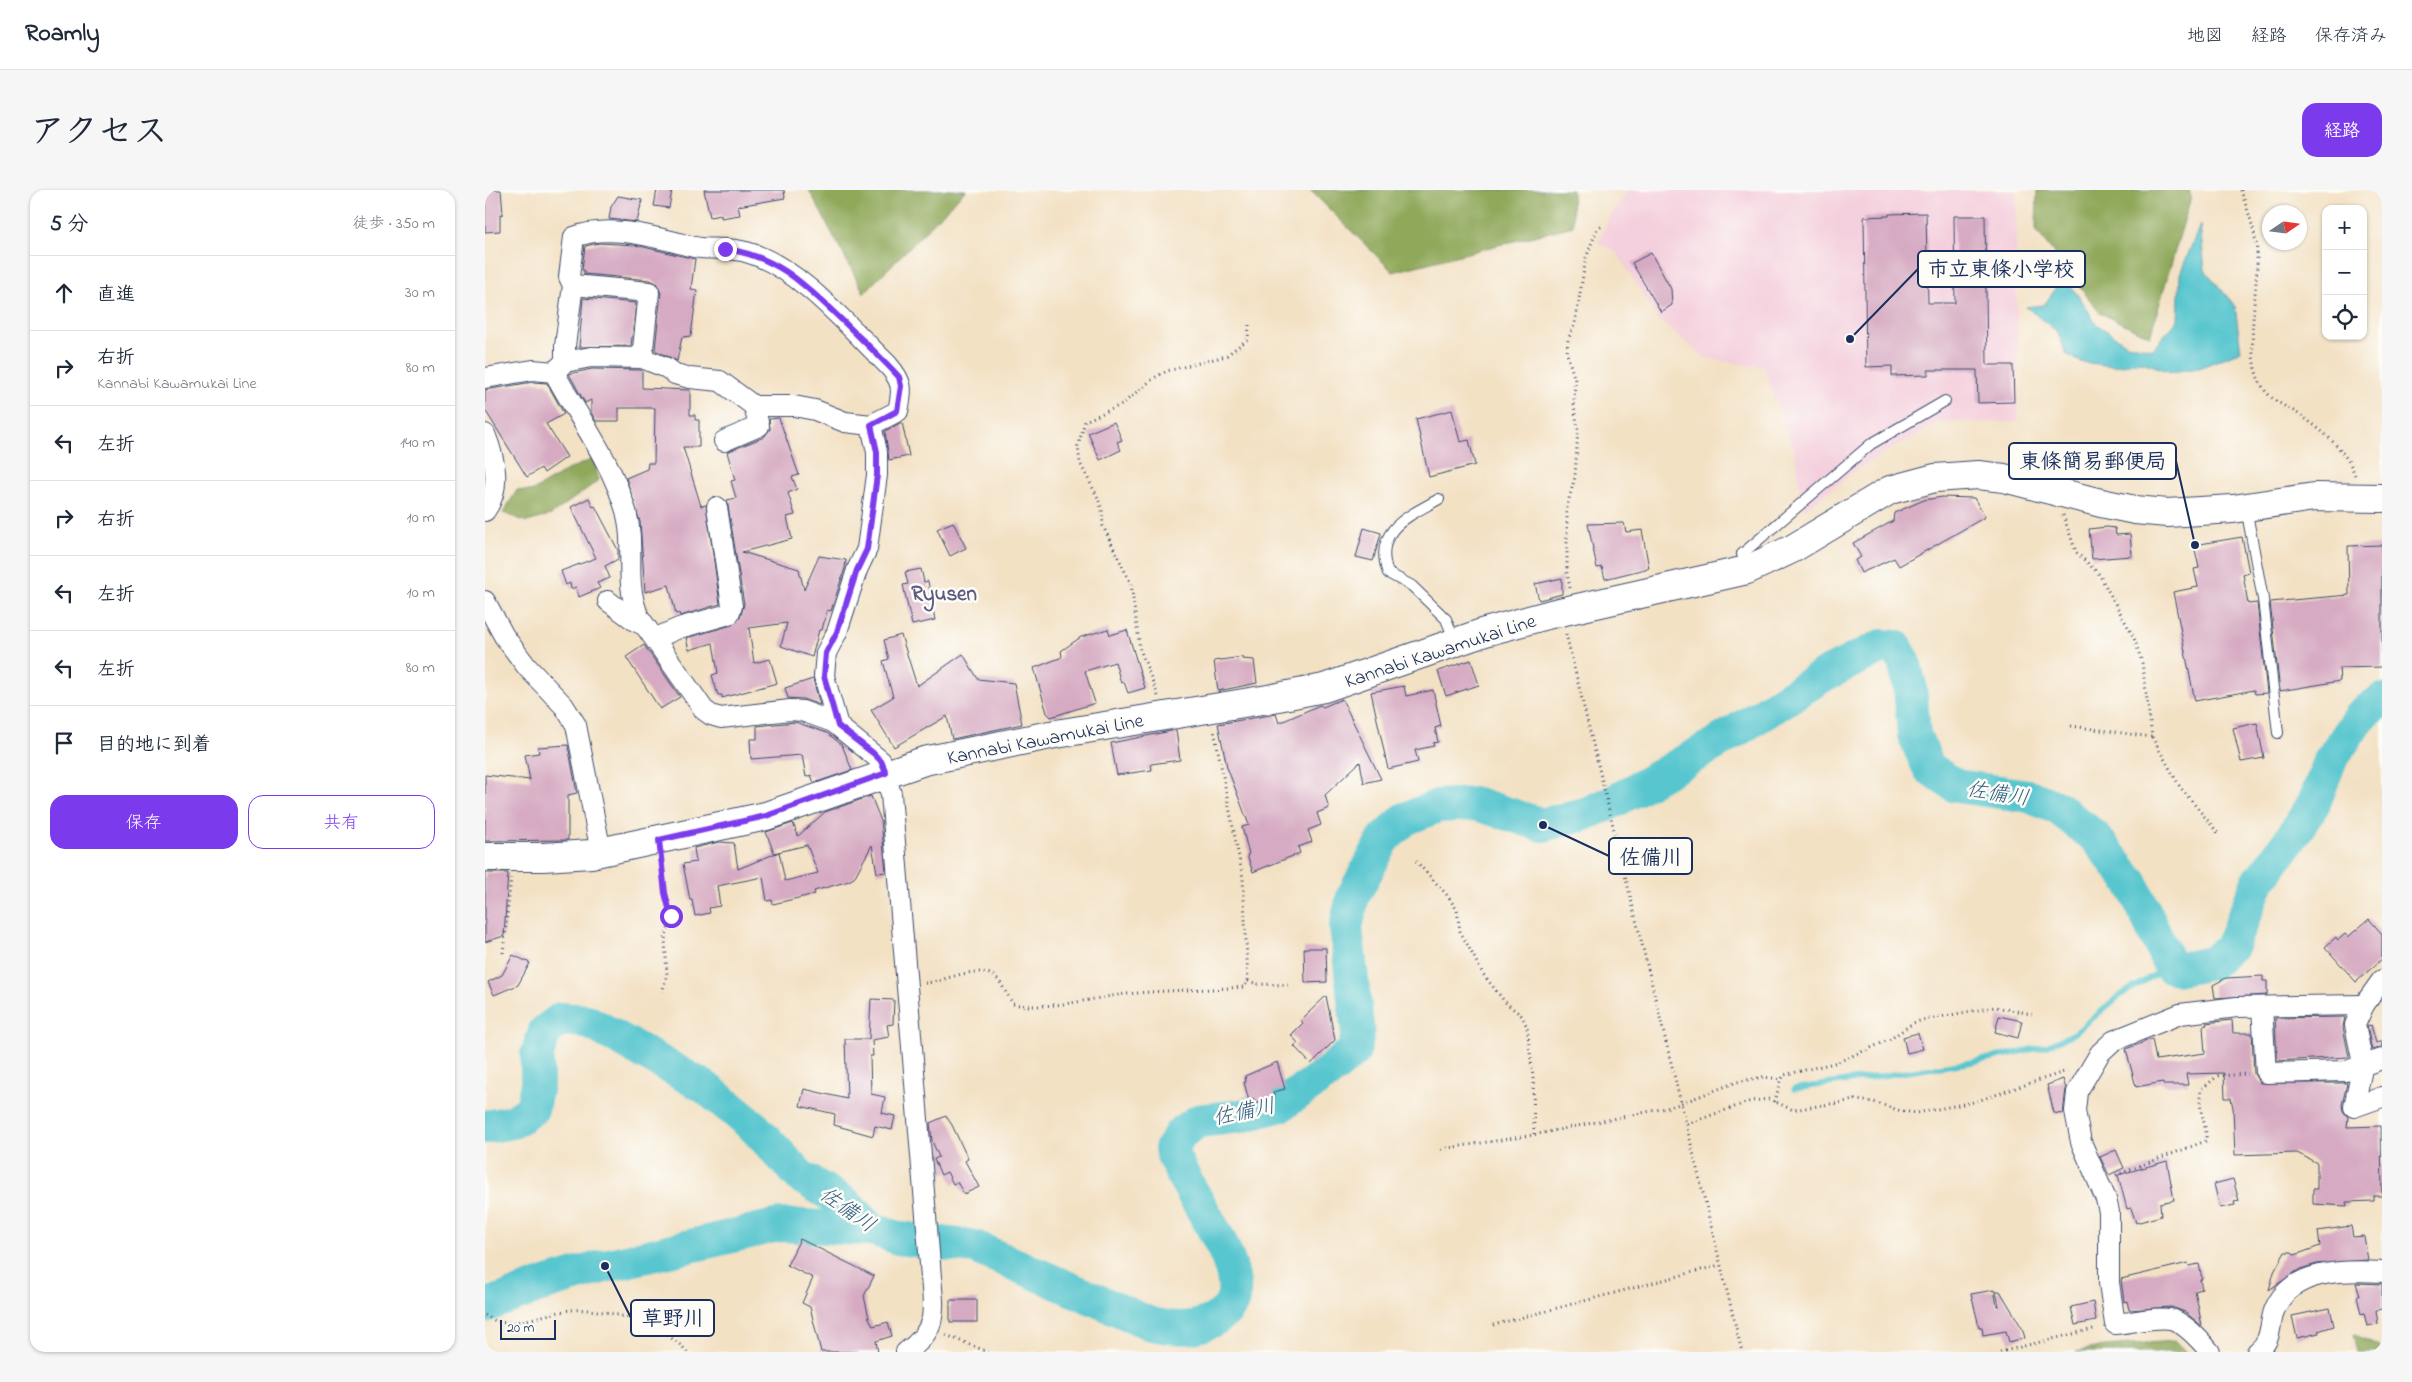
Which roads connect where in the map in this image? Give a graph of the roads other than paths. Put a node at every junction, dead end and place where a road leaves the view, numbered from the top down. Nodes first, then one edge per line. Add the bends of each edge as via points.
1 (573, 285) junction
2 (642, 358) junction
3 (559, 367) junction
4 (485, 378) edge
5 (1945, 401) dead end
6 (754, 406) junction
7 (871, 425) junction
8 (485, 434) edge
9 (724, 440) dead end
10 (2382, 498) edge
11 (1439, 499) dead end
12 (717, 507) dead end
13 (2246, 507) junction
14 (485, 511) edge
15 (1747, 570) junction
16 (608, 601) dead end
17 (487, 609) edge
18 (651, 632) junction
19 (1456, 642) junction
20 (838, 726) junction
21 (2278, 733) dead end
22 (886, 773) junction
23 (601, 852) junction
24 (485, 857) edge
25 (2382, 980) edge
26 (2365, 1005) junction
27 (2262, 1007) junction
28 (2382, 1059) edge
29 (2363, 1064) junction
30 (2382, 1097) edge
31 (2382, 1272) edge
32 (912, 1350) edge
33 (2209, 1352) edge
34 (2257, 1352) edge

1 - 2 street via 649,292
1 - 3 street
1 - 7 street via 569,277 574,237 585,232 653,236 699,248 746,252 763,258 807,287 899,377 901,386 897,411
2 - 3 street via 591,357
2 - 6 street via 675,374 720,381
3 - 4 street
3 - 18 street via 627,513 633,604
5 - 15 lane via 1871,444 1841,469 1742,554
6 - 7 street via 794,406 845,422
6 - 9 street via 759,426
7 - 20 street via 877,452 877,475 867,549 837,632 826,653 824,676
8 - 14 street via 493,452 496,480 494,496
10 - 13 main road, Kannabi Kawamukai Line via 2287,500
11 - 19 lane via 1390,530 1383,553 1384,563 1388,573 1412,586 1446,619
12 - 18 street via 732,606 729,614
13 - 15 main road, Kannabi Kawamukai Line via 2167,513 2135,510 2004,478 1956,475 1890,490 1792,549
13 - 21 lane via 2263,599
15 - 19 main road, Kannabi Kawamukai Line via 1568,610
16 - 18 street
17 - 23 street via 527,667 564,706 576,725
18 - 20 street via 698,702 711,715 731,718 802,711
19 - 22 main road, Kannabi Kawamukai Line via 1324,688 974,750
20 - 22 street via 877,757
22 - 23 main road, Kannabi Kawamukai Line via 766,816
22 - 32 street via 891,794 933,1318 927,1334
23 - 24 main road, Kannabi Kawamukai Line via 572,856
25 - 26 street
26 - 27 street
26 - 29 street via 2355,1025
27 - 29 street via 2266,1073 2346,1071
27 - 33 street via 2180,1014 2113,1041 2100,1053 2077,1092 2075,1111 2081,1142 2109,1212 2109,1283 2115,1324 2174,1320
28 - 29 street
29 - 30 street via 2354,1107
31 - 34 street via 2319,1275 2290,1288 2275,1310 2269,1340

